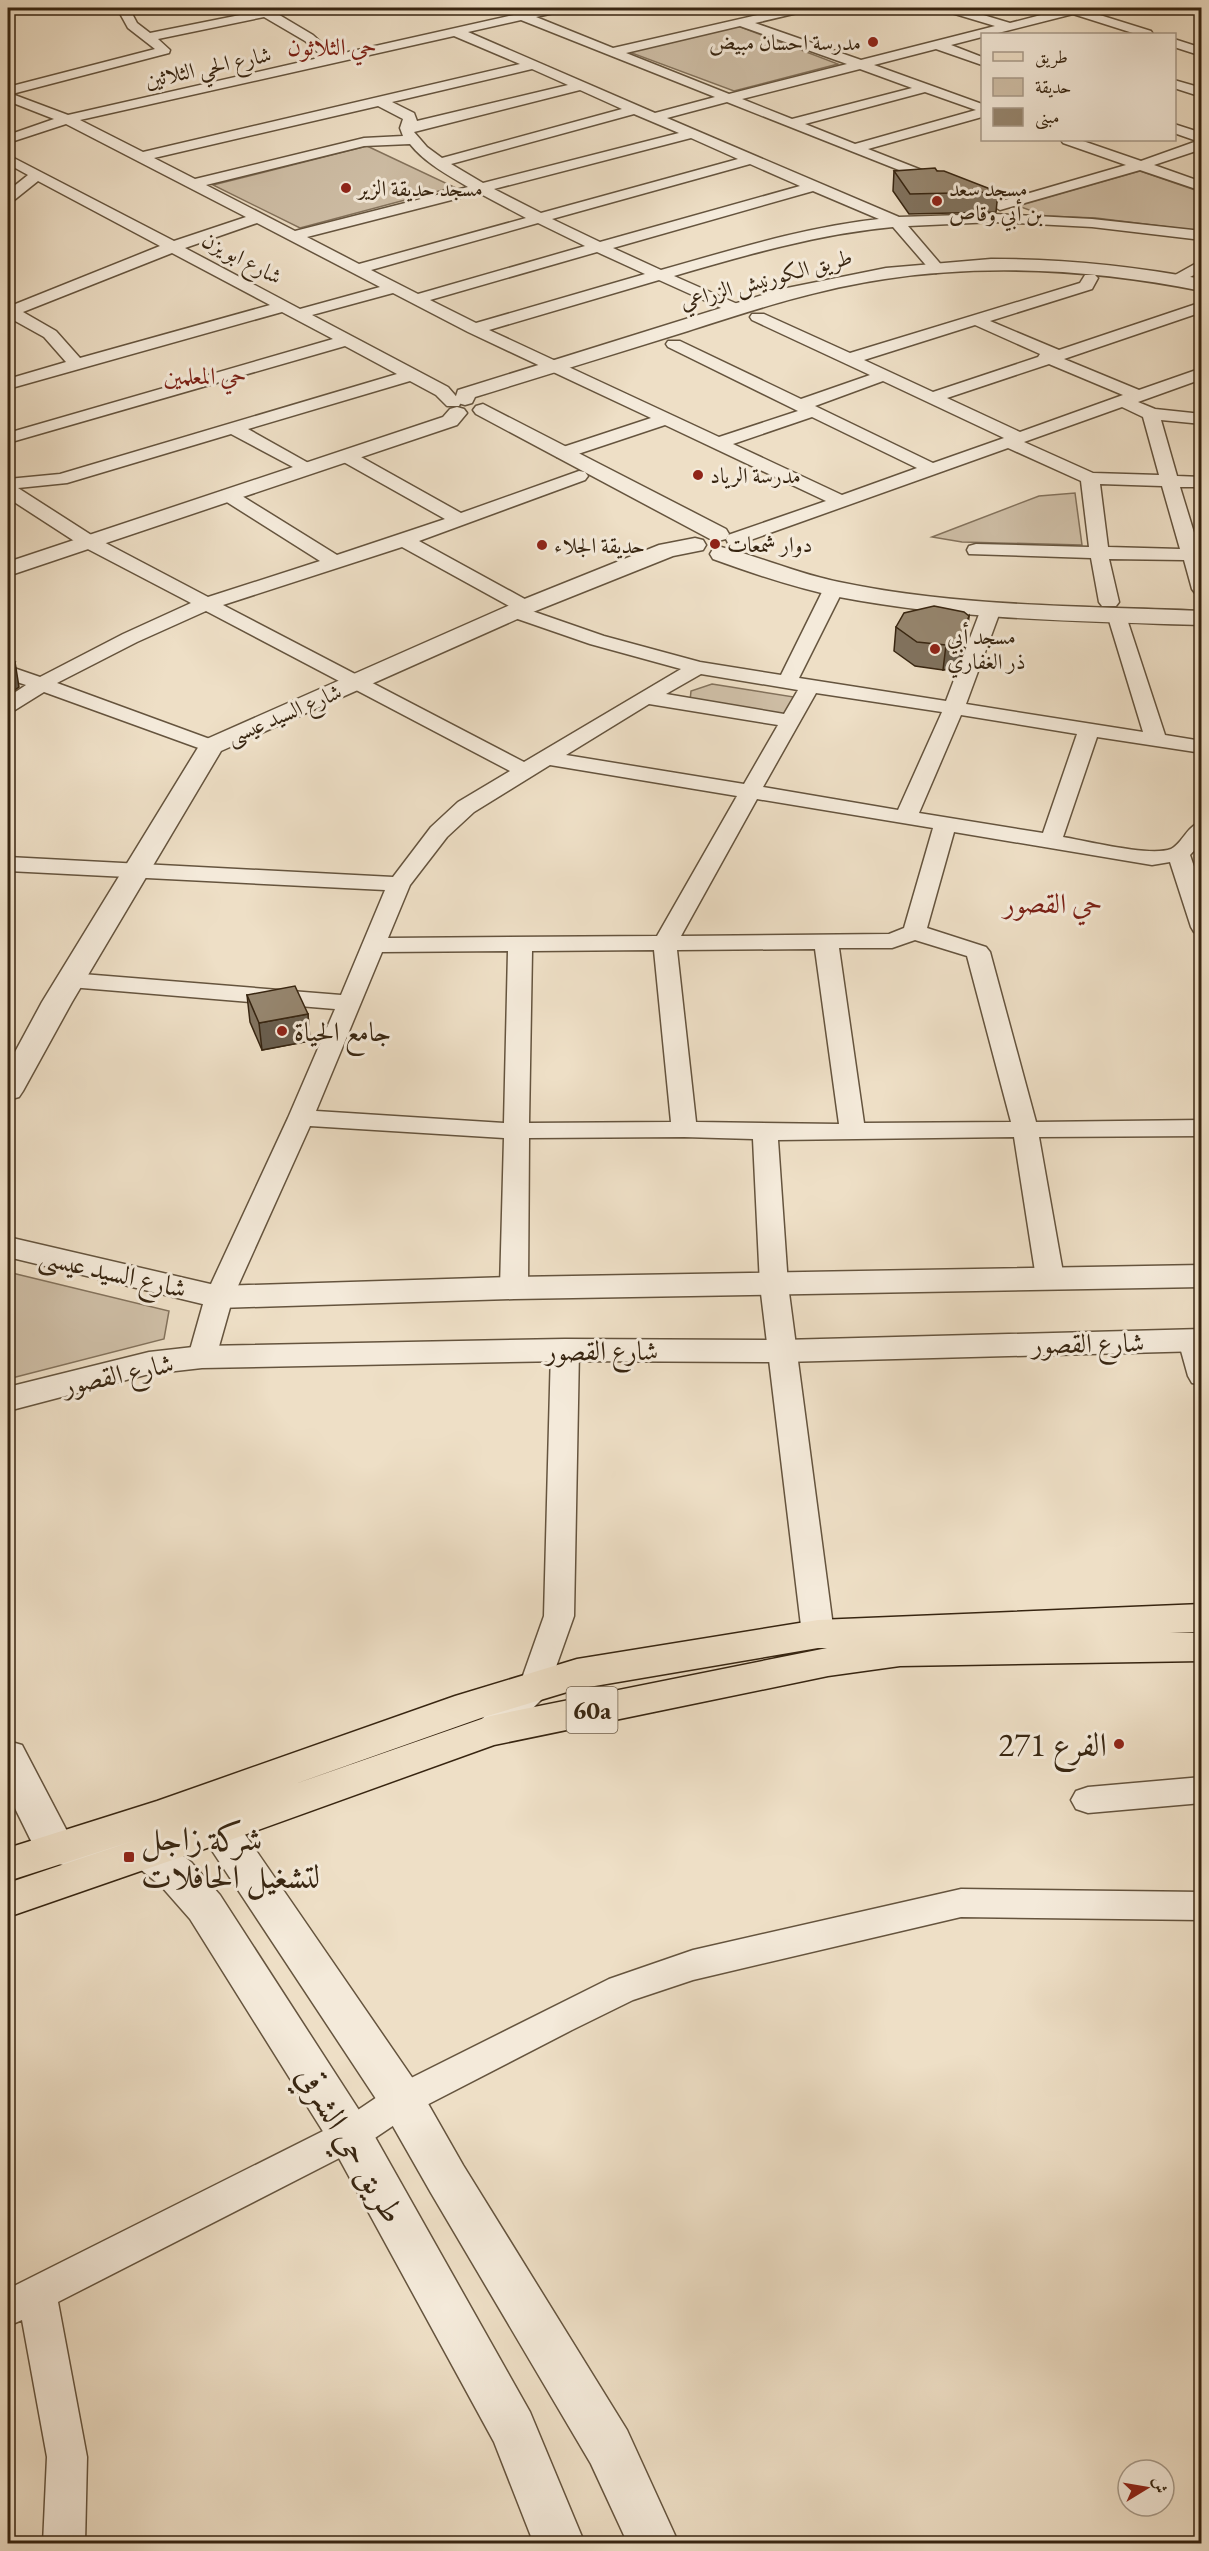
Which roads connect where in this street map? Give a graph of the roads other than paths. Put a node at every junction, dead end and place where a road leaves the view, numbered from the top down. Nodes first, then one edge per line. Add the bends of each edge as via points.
1 (123, 8) edge
2 (286, 8) edge
3 (559, 8) edge
4 (802, 8) edge
5 (949, 8) edge
6 (1074, 8) edge
7 (1188, 8) edge
8 (263, 11) edge
9 (1202, 12) edge
10 (522, 16) junction
11 (741, 22) junction
12 (1008, 27) junction
13 (456, 32) junction
14 (984, 33) edge
15 (1028, 33) edge
16 (1144, 33) edge
17 (981, 34) edge
18 (147, 38) junction
19 (1176, 44) edge
20 (937, 45) junction
21 (612, 52) junction
22 (1201, 52) edge
23 (1176, 59) edge
24 (334, 60) junction
25 (981, 61) edge
26 (861, 64) junction
27 (534, 65) junction
28 (1176, 85) edge
29 (582, 86) junction
30 (926, 88) junction
31 (8, 92) edge
32 (1202, 93) edge
33 (726, 97) junction
34 (8, 98) edge
35 (379, 101) junction
36 (981, 108) edge
37 (636, 109) junction
38 (981, 114) edge
39 (654, 117) junction
40 (67, 119) junction
41 (791, 123) junction
42 (1176, 129) edge
43 (409, 134) junction
44 (692, 134) junction
45 (1202, 138) edge
46 (8, 139) edge
47 (1071, 141) edge
48 (1202, 144) edge
49 (855, 148) junction
50 (141, 157) junction
51 (8, 159) edge
52 (752, 159) junction
53 (439, 163) junction
54 (1139, 166) junction
55 (37, 175) junction
56 (193, 184) junction
57 (815, 186) junction
58 (480, 187) junction
59 (1202, 187) edge
60 (959, 190) edge
61 (8, 198) edge
62 (258, 218) junction
63 (540, 218) junction
64 (1035, 220) junction
65 (897, 222) junction
66 (293, 236) junction
67 (1202, 236) edge
68 (172, 246) junction
69 (601, 247) junction
70 (1202, 264) edge
71 (936, 268) junction
72 (358, 269) junction
73 (661, 274) junction
74 (1090, 278) junction
75 (1176, 279) junction
76 (1202, 285) edge
77 (394, 288) junction
78 (1202, 295) edge
79 (416, 299) junction
80 (284, 306) junction
81 (1202, 307) edge
82 (736, 309) junction
83 (9, 311) edge
84 (299, 314) junction
85 (758, 317) junction
86 (973, 319) junction
87 (474, 329) junction
88 (347, 340) junction
89 (674, 344) junction
90 (1051, 356) junction
91 (849, 359) junction
92 (77, 365) junction
93 (564, 371) junction
94 (1202, 374) edge
95 (411, 375) junction
96 (883, 376) junction
97 (8, 384) edge
98 (931, 398) junction
99 (1131, 398) junction
100 (467, 407) junction
101 (807, 408) junction
102 (1151, 414) junction
103 (665, 419) junction
104 (1202, 419) edge
105 (235, 429) junction
106 (8, 438) edge
107 (1014, 440) junction
108 (719, 443) junction
109 (563, 453) junction
110 (346, 456) junction
111 (306, 469) junction
112 (932, 469) junction
113 (579, 476) junction
114 (1090, 478) junction
115 (1169, 481) junction
116 (1202, 482) edge
117 (8, 484) edge
118 (8, 490) edge
119 (228, 495) junction
120 (841, 501) junction
121 (461, 520) junction
122 (1182, 525) junction
123 (1202, 526) edge
124 (404, 540) junction
125 (89, 542) junction
126 (728, 542) junction
127 (695, 543) junction
128 (976, 550) dead end
129 (1100, 554) junction
130 (1196, 555) edge
131 (335, 562) junction
132 (8, 569) edge
133 (834, 588) junction
134 (1202, 589) edge
135 (206, 604) junction
136 (1202, 607) edge
137 (1113, 608) junction
138 (520, 609) junction
139 (991, 609) junction
140 (1202, 618) edge
141 (597, 640) junction
142 (698, 668) junction
143 (8, 672) edge
144 (788, 680) junction
145 (355, 683) junction
146 (811, 684) junction
147 (40, 685) junction
148 (652, 693) junction
149 (8, 706) edge
150 (954, 708) junction
151 (790, 721) junction
152 (1089, 730) junction
153 (1156, 740) junction
154 (211, 746) junction
155 (1202, 747) edge
156 (547, 758) junction
157 (525, 771) junction
158 (751, 792) junction
159 (906, 817) junction
160 (945, 824) junction
161 (1202, 828) edge
162 (1051, 841) junction
163 (1179, 854) junction
164 (8, 864) edge
165 (136, 871) junction
166 (399, 884) junction
167 (1202, 927) edge
168 (914, 933) junction
169 (826, 941) junction
170 (665, 943) junction
171 (520, 944) junction
172 (373, 945) junction
173 (70, 980) junction
174 (349, 1003) junction
175 (8, 1091) edge
176 (301, 1118) junction
177 (1202, 1128) edge
178 (684, 1129) junction
179 (1025, 1129) junction
180 (852, 1130) junction
181 (517, 1131) junction
182 (765, 1132) junction
183 (8, 1247) edge
184 (1202, 1276) edge
185 (1050, 1278) junction
186 (774, 1286) junction
187 (514, 1288) junction
188 (219, 1297) junction
189 (1197, 1340) edge
190 (565, 1350) junction
191 (783, 1351) junction
192 (202, 1357) junction
193 (1202, 1376) edge
194 (8, 1399) edge
195 (1202, 1618) edge
196 (818, 1634) junction
197 (1202, 1647) edge
198 (535, 1687) junction
199 (490, 1731) junction
200 (8, 1756) edge
201 (1202, 1790) edge
202 (1088, 1800) dead end
203 (219, 1828) junction
204 (157, 1833) junction
205 (55, 1847) junction
206 (8, 1864) edge
207 (8, 1900) edge
208 (1202, 1906) edge
209 (402, 2100) junction
210 (350, 2135) junction
211 (22, 2301) edge
212 (64, 2544) edge
213 (560, 2544) edge
214 (654, 2544) edge

1 - 18 street via 132,25
2 - 8 street
3 - 10 street, شارع الحي الثلاثين
4 - 11 street
5 - 12 street
6 - 12 street
6 - 16 street
7 - 9 street
8 - 18 street
8 - 24 street via 309,38
10 - 13 street, شارع الحي الثلاثين
10 - 21 street
11 - 21 street
11 - 26 street
12 - 14 street
12 - 15 street
13 - 24 street, شارع الحي الثلاثين
13 - 27 street
17 - 20 street
18 - 31 street via 164,50
19 - 22 street
20 - 25 street
20 - 26 street
21 - 33 street
22 - 23 street
24 - 40 street, شارع الحي الثلاثين
26 - 30 street
26 - 33 street
27 - 29 street
27 - 35 street
28 - 32 street
29 - 37 street
29 - 43 street
30 - 36 street
30 - 41 street
33 - 39 street
33 - 41 street
34 - 40 street
35 - 43 street via 409,116
35 - 50 street
37 - 39 street
37 - 53 street
38 - 49 street
39 - 44 street
40 - 46 street, شارع الحي الثلاثين
40 - 50 street
41 - 49 street
42 - 45 street
43 - 53 street
43 - 56 street
44 - 52 street
44 - 58 street
47 - 54 street
48 - 54 street
49 - 60 street
50 - 56 street
51 - 55 street, شارع ابو يزن
52 - 57 street
52 - 63 street
53 - 58 street
54 - 59 street
54 - 64 street via 995,204
55 - 61 street
55 - 68 street, شارع ابو يزن
56 - 62 street
57 - 65 street
57 - 69 street
58 - 63 street
58 - 66 street
62 - 66 street
62 - 68 street
63 - 69 street
63 - 72 street
64 - 65 street
64 - 67 street
65 - 71 street
65 - 73 street via 848,227
66 - 72 street
68 - 80 street, شارع ابو يزن
68 - 83 street
69 - 73 street
69 - 79 street
70 - 75 street
71 - 75 street, طريق الكورنيش الزراعي via 1038,264
71 - 82 street, طريق الكورنيش الزراعي via 835,281
72 - 77 street
73 - 82 street
73 - 87 street
74 - 78 street
74 - 85 street via 1013,275 932,279 823,296
74 - 86 street via 1086,286
75 - 76 street, طريق الكورنيش الزراعي
77 - 79 street
77 - 84 street
79 - 87 street
80 - 84 street, شارع ابو يزن
80 - 92 street
81 - 90 street
82 - 93 street, طريق الكورنيش الزراعي
83 - 92 street via 50,334
84 - 88 street, شارع ابو يزن
85 - 89 street
85 - 91 street
86 - 90 street
86 - 91 street
87 - 93 street
88 - 95 street, شارع ابو يزن
88 - 106 street
89 - 93 street
89 - 101 street
90 - 98 street
90 - 99 street
91 - 96 street
92 - 97 street
93 - 100 street
93 - 103 street
94 - 99 street
95 - 100 street, شارع ابو يزن
95 - 105 street
96 - 98 street
96 - 101 street
98 - 107 street
99 - 102 street
99 - 107 street
100 - 109 street
100 - 110 street via 450,421
100 - 113 street
101 - 108 street
101 - 112 street
102 - 104 street
102 - 115 street
103 - 108 street
103 - 109 street
105 - 111 street
105 - 117 street via 61,480
107 - 112 street
107 - 114 street
108 - 120 street
109 - 126 street
110 - 111 street
110 - 121 street
111 - 119 street
112 - 120 street
113 - 121 street
113 - 127 street
114 - 115 street
114 - 129 street
115 - 116 street
115 - 122 street
118 - 125 street
119 - 125 street
119 - 131 street
120 - 126 street
121 - 124 street
122 - 123 street
122 - 130 street
124 - 131 street
124 - 138 street
125 - 132 street
125 - 135 street
126 - 127 street via 702,536
126 - 133 street via 754,567
126 - 137 street via 852,580 933,592
127 - 138 street, شارع السيد عيسى
128 - 129 street
129 - 130 street
129 - 137 street
130 - 134 street
131 - 135 street
133 - 139 street
133 - 144 street
135 - 145 street
135 - 147 street
136 - 137 street
137 - 139 street
137 - 140 street
137 - 153 street
138 - 141 street
138 - 145 street, شارع السيد عيسى
139 - 150 street
141 - 142 street
141 - 148 street via 648,662
142 - 144 street
142 - 148 street
143 - 147 street
144 - 146 street
145 - 154 street, شارع السيد عيسى
145 - 157 street
146 - 150 street
146 - 151 street
147 - 149 street
147 - 154 street
148 - 151 street
148 - 156 street
150 - 152 street
150 - 159 street
151 - 158 street
152 - 153 street
152 - 162 street
153 - 155 street
154 - 165 street, شارع السيد عيسى
156 - 157 street
156 - 158 street
157 - 166 street via 466,807 439,832
158 - 159 street
158 - 170 street
159 - 160 street
160 - 162 street
160 - 168 street
161 - 163 street
162 - 163 street via 1152,858
163 - 167 street
164 - 165 street
165 - 166 street
165 - 173 street, شارع السيد عيسى
166 - 172 street
168 - 169 street via 892,941
168 - 179 street via 978,952
169 - 170 street
169 - 180 street
170 - 171 street
170 - 178 street
171 - 172 street
171 - 181 street
172 - 174 street
173 - 174 street
173 - 175 street, شارع السيد عيسى
174 - 176 street
176 - 181 street
176 - 188 street
177 - 179 street
178 - 181 street
178 - 182 street
179 - 180 street
179 - 185 street
180 - 182 street
181 - 187 street
182 - 186 street
183 - 188 street, شارع السيد عيسى
184 - 185 street
185 - 186 street
186 - 187 street
186 - 191 street
187 - 188 street
188 - 192 street
189 - 191 street, شارع القصور
189 - 193 street
190 - 191 street, شارع القصور
190 - 192 street, شارع القصور
190 - 198 street via 559,1616
191 - 196 street
192 - 194 street, شارع القصور via 149,1363
195 - 196 main road, 60a
196 - 198 main road, 60a via 577,1674
197 - 199 main road, 60a via 900,1652 828,1662
198 - 199 street
198 - 204 main road, 60a via 469,1707
199 - 203 main road, 60a
200 - 205 street
201 - 202 street
203 - 204 street
203 - 209 street
204 - 205 street via 86,1853
204 - 207 main road, 60a
204 - 210 street, طريق حي الشرقي via 176,1874 205,1907
205 - 206 main road
208 - 209 street via 961,1903 693,1965 621,1989
209 - 210 street
209 - 214 street via 609,2448
210 - 211 street
210 - 213 street, طريق حي الشرقي via 513,2429
211 - 212 street via 67,2457

